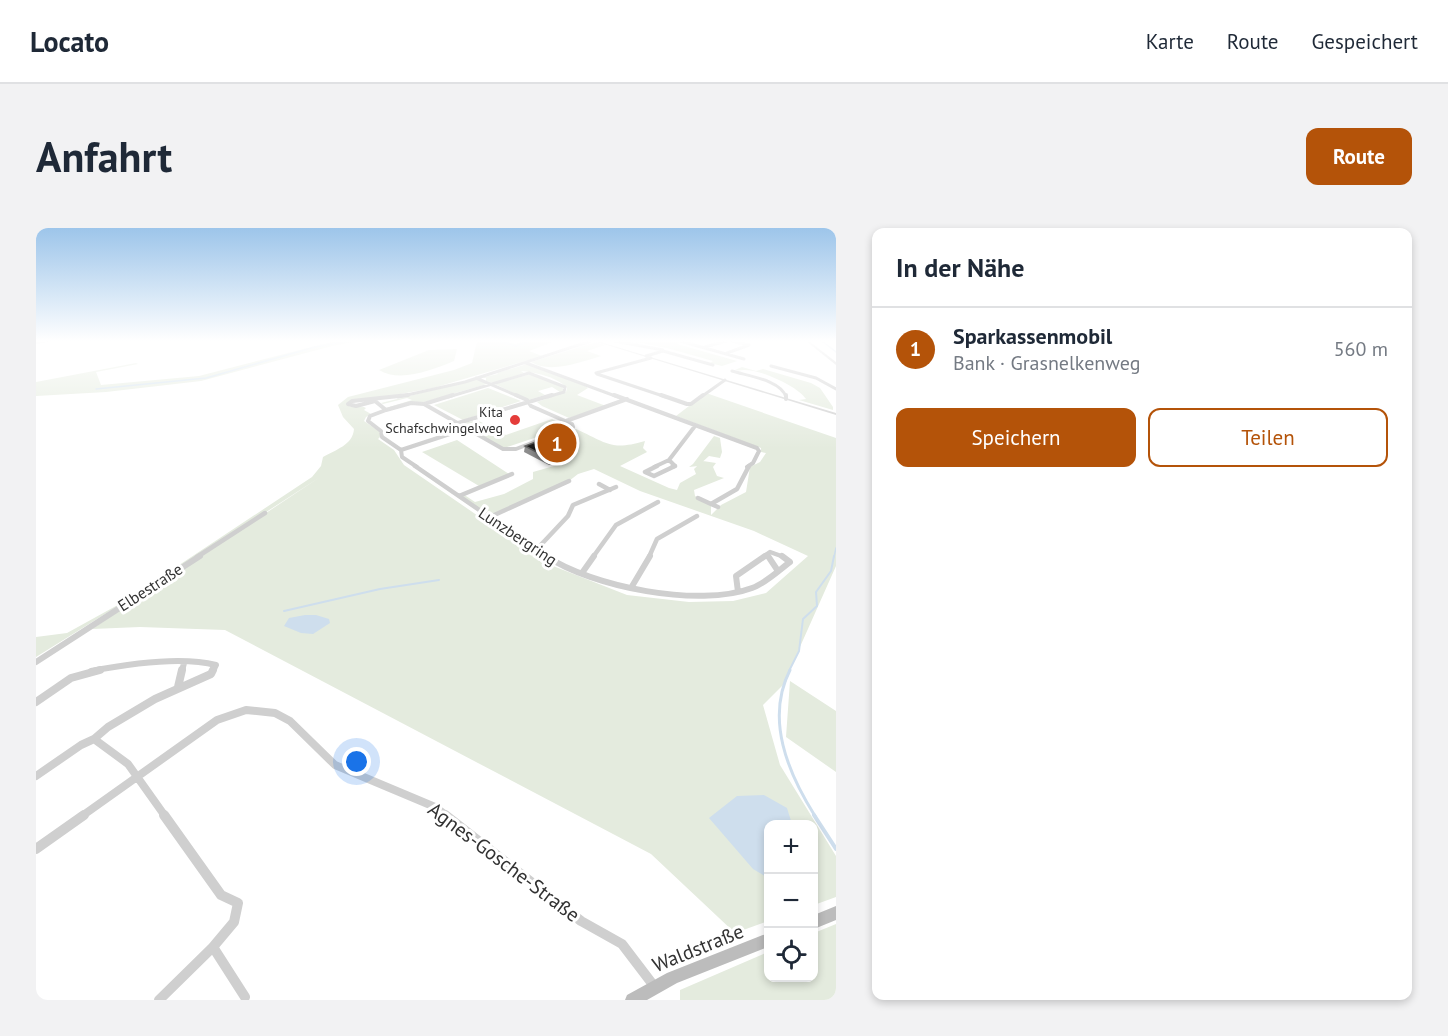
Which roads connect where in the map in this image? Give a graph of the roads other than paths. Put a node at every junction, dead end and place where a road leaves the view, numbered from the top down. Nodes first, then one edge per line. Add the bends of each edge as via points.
1 (479, 377) edge
2 (515, 377) edge
3 (540, 377) edge
4 (565, 377) edge
5 (607, 377) edge
6 (715, 377) edge
7 (749, 377) edge
8 (812, 377) edge
9 (476, 378) junction
10 (725, 380) junction
11 (491, 384) junction
12 (836, 389) edge
13 (627, 399) junction
14 (786, 399) junction
15 (375, 401) junction
16 (529, 402) junction
17 (424, 404) junction
18 (386, 410) junction
19 (836, 414) edge
20 (566, 422) junction
21 (458, 423) junction
22 (695, 426) junction
23 (465, 429) junction
24 (401, 450) junction
25 (669, 460) junction
26 (512, 474) dead end
27 (569, 481) dead end
28 (599, 484) dead end
29 (616, 487) dead end
30 (610, 490) junction
31 (459, 496) junction
32 (698, 498) dead end
33 (658, 502) dead end
34 (711, 504) junction
35 (718, 507) dead end
36 (265, 513) dead end
37 (697, 516) dead end
38 (490, 517) junction
39 (537, 549) junction
40 (767, 554) junction
41 (778, 571) junction
42 (582, 573) junction
43 (631, 588) junction
44 (738, 592) junction
45 (36, 663) edge
46 (184, 663) junction
47 (177, 687) junction
48 (36, 702) edge
49 (94, 739) junction
50 (36, 776) edge
51 (137, 776) junction
52 (36, 849) edge
53 (836, 913) edge
54 (818, 920) edge
55 (764, 942) edge
56 (213, 947) junction
57 (644, 995) edge
58 (245, 997) dead end
59 (159, 1000) edge

1 - 9 street
2 - 11 street
3 - 16 street via 566,389
4 - 13 street
5 - 10 street via 691,404
6 - 10 street
7 - 14 street via 778,387
8 - 12 street
9 - 11 street
9 - 15 street
10 - 14 street
11 - 16 street
11 - 17 street
13 - 20 street
13 - 22 street
14 - 19 street
15 - 15 street via 352,401 348,404 356,406
15 - 18 street
16 - 20 street
16 - 21 street
17 - 18 street via 411,403
17 - 21 street
18 - 24 street, Lunzbergring via 370,416 368,421
20 - 23 street via 573,427 516,449 502,449
21 - 23 street
22 - 25 street
22 - 34 street via 759,451 737,489
23 - 24 street
24 - 31 street, Lunzbergring via 402,457
25 - 25 street via 645,471 645,472 654,476 675,466
26 - 31 street
27 - 38 street
28 - 30 street
29 - 30 street
30 - 39 street via 573,505 568,516
31 - 38 street, Lunzbergring
32 - 34 street
33 - 42 street via 616,525
34 - 35 street
36 - 45 street, Elbestraße
37 - 43 street via 657,539
38 - 39 street, Lunzbergring
39 - 42 street, Lunzbergring
40 - 41 street
40 - 41 street via 780,554 790,562
40 - 44 street via 736,576
41 - 44 street, Lunzbergring via 753,588
42 - 43 street, Lunzbergring
43 - 44 street, Lunzbergring via 695,596
46 - 47 street
46 - 47 street via 214,663 216,668 211,674
46 - 48 street via 84,673
47 - 49 street
49 - 50 street
49 - 51 street via 129,764
51 - 52 street, Agnes-Gosche-Straße
51 - 56 street via 221,895 238,903 234,922
51 - 57 street, Agnes-Gosche-Straße via 227,715 255,710 275,712 290,721 335,765 423,800 581,921 622,944 632,953
53 - 54 main road
55 - 57 main road, Waldstraße
56 - 58 street
56 - 59 street

